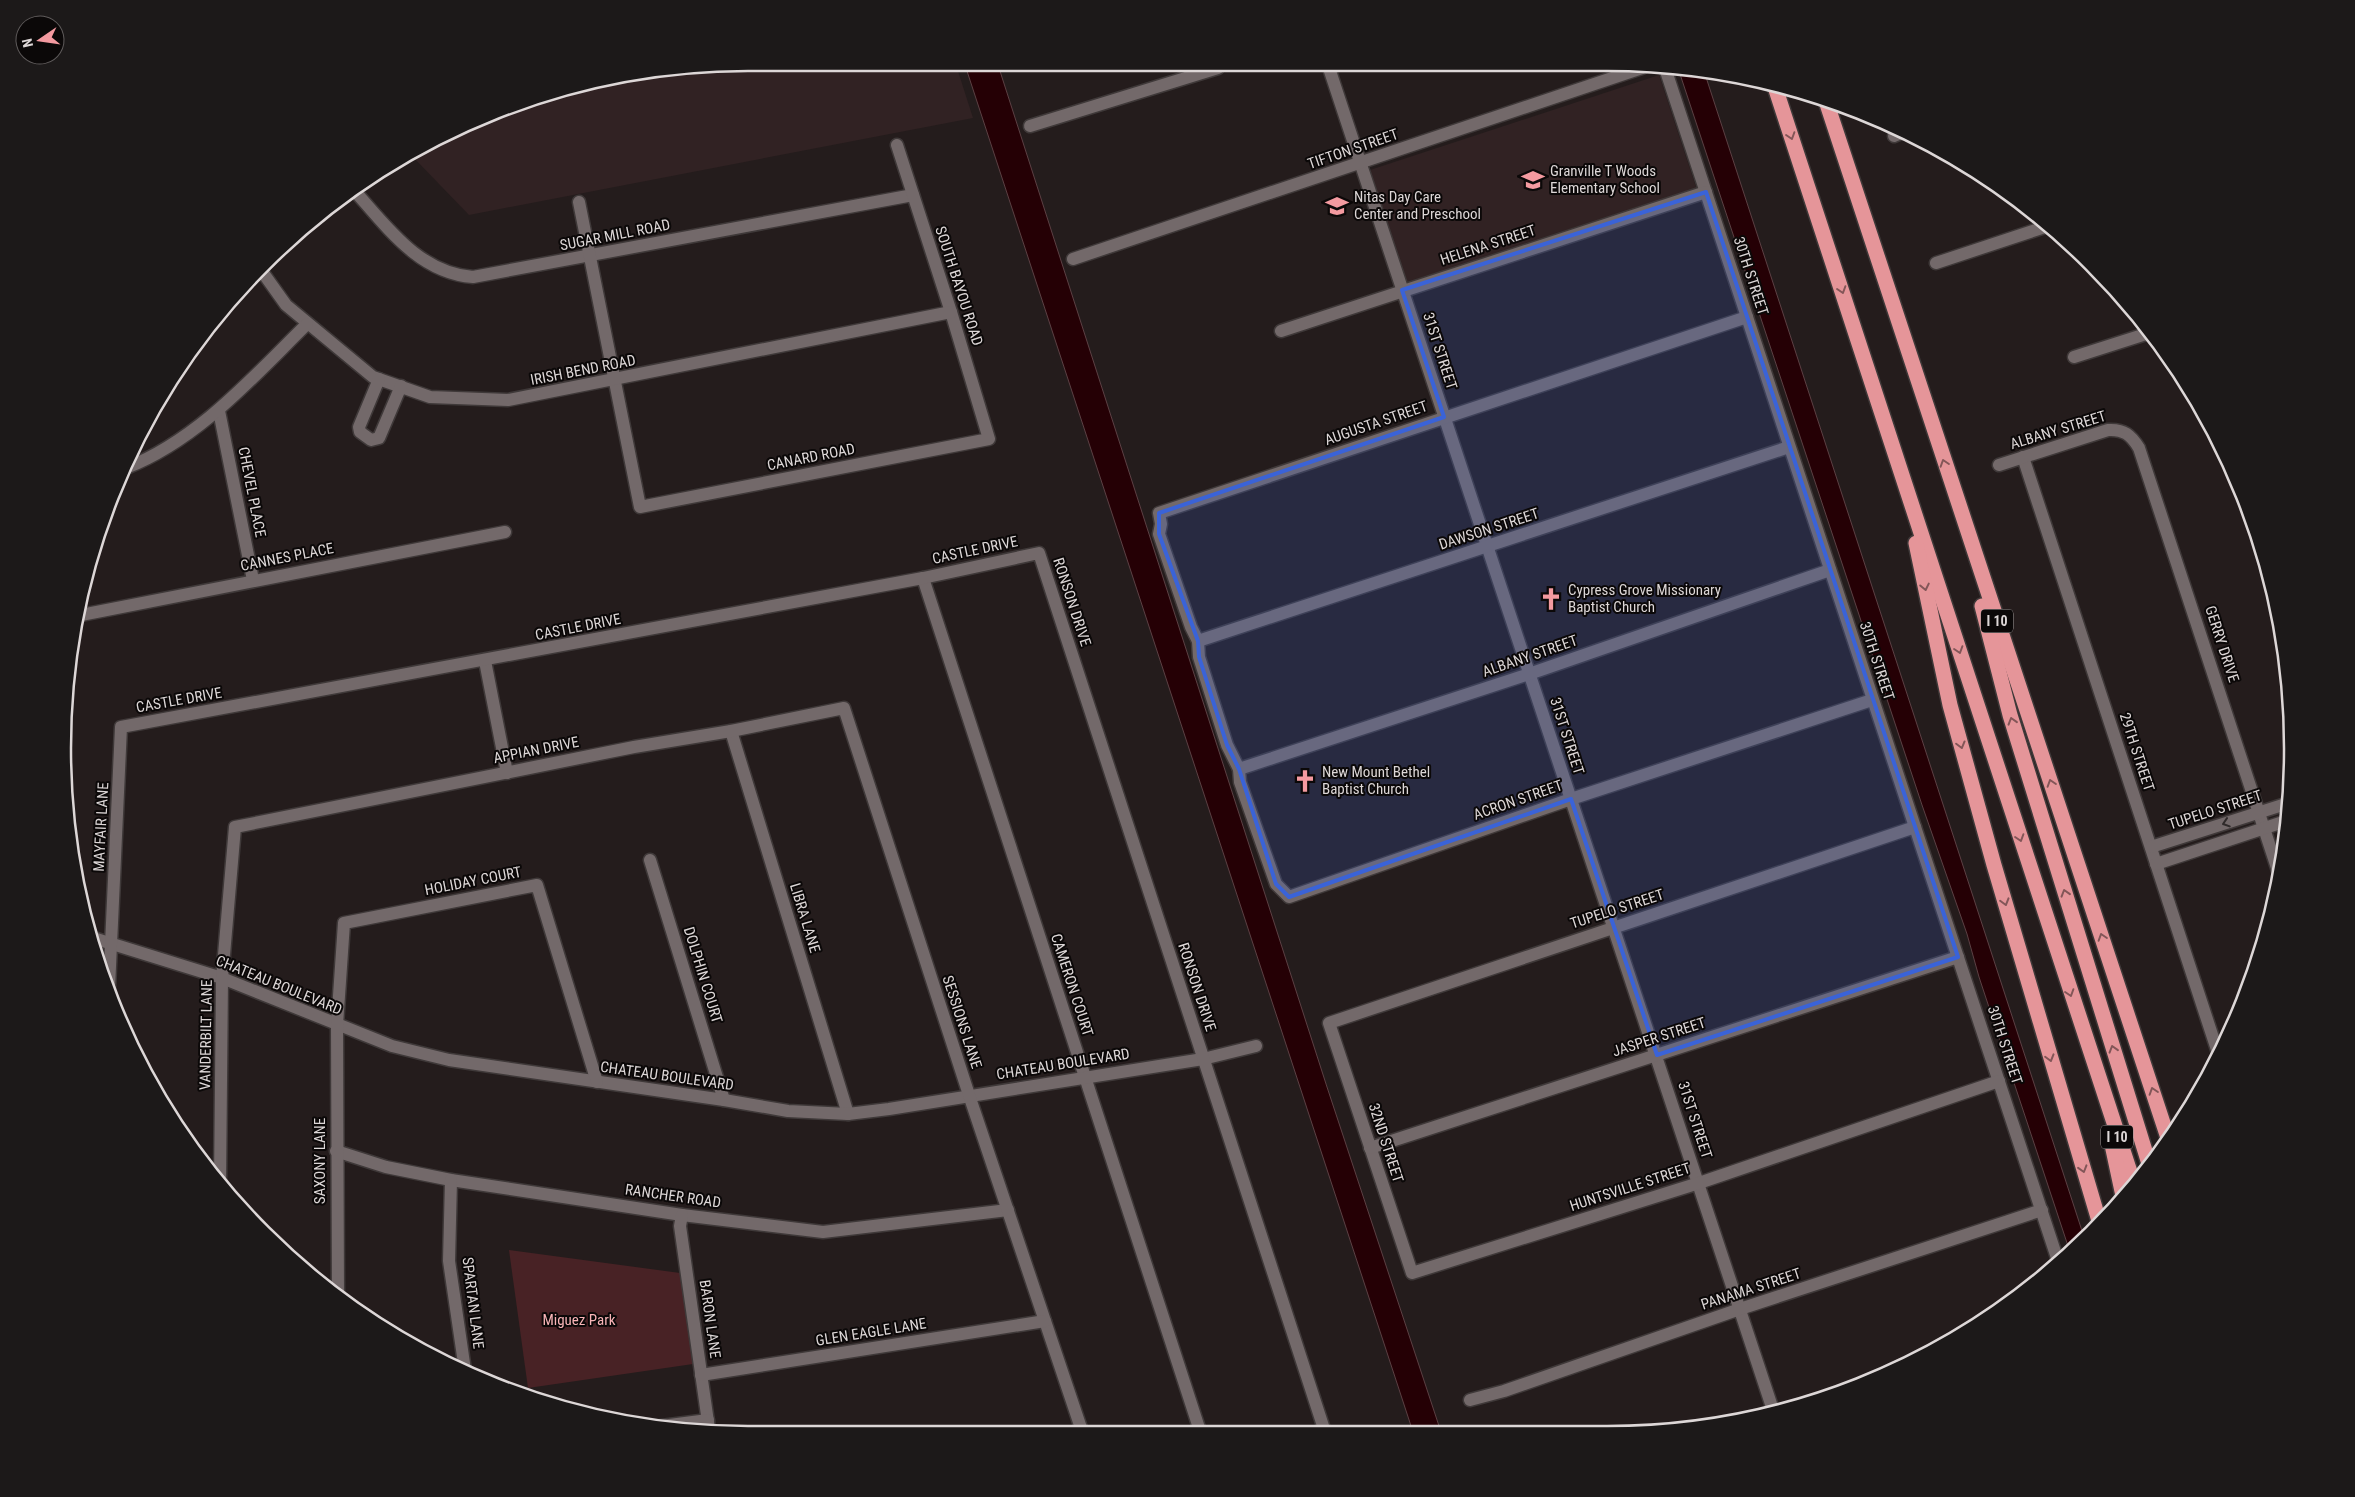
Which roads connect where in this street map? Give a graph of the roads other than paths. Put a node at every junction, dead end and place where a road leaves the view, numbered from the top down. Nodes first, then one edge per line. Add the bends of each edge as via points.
1 (1208, 71) edge
2 (1330, 71) edge
3 (1630, 72) edge
4 (1667, 74) edge
5 (1777, 93) edge
6 (1829, 109) edge
7 (1030, 126) dead end
8 (896, 145) dead end
9 (1360, 164) junction
10 (1706, 192) junction
11 (358, 195) edge
12 (913, 196) junction
13 (579, 202) dead end
14 (2040, 229) edge
15 (589, 256) junction
16 (1073, 258) dead end
17 (1936, 264) dead end
18 (265, 275) edge
19 (1402, 290) junction
20 (951, 312) junction
21 (1747, 318) junction
22 (307, 324) junction
23 (1281, 331) dead end
24 (2143, 335) edge
25 (2074, 357) dead end
26 (379, 378) junction
27 (614, 380) junction
28 (401, 386) junction
29 (219, 411) junction
30 (1444, 417) junction
31 (2126, 432) joint
32 (989, 439) joint
33 (1789, 447) junction
34 (2023, 457) junction
35 (134, 464) edge
36 (2000, 465) dead end
37 (1901, 471) junction
38 (1951, 483) junction
39 (505, 532) dead end
40 (1488, 546) junction
41 (1039, 553) joint
42 (1830, 570) junction
43 (924, 578) junction
44 (253, 580) junction
45 (84, 614) edge
46 (1198, 641) junction
47 (485, 661) junction
48 (1529, 674) junction
49 (1872, 700) junction
50 (844, 708) joint
51 (121, 727) joint
52 (731, 731) junction
53 (1239, 769) junction
54 (507, 773) junction
55 (1571, 799) junction
56 (2281, 806) edge
57 (2259, 812) junction
58 (2279, 823) edge
59 (235, 827) joint
60 (1915, 828) junction
61 (2264, 829) junction
62 (2151, 847) junction
63 (650, 860) dead end
64 (2274, 860) edge
65 (2156, 864) junction
66 (1613, 927) junction
67 (99, 939) edge
68 (112, 943) junction
69 (1958, 956) junction
70 (110, 974) edge
71 (222, 978) junction
72 (1329, 1023) joint
73 (337, 1025) junction
74 (2215, 1045) edge
75 (1256, 1046) dead end
76 (1657, 1055) junction
77 (1203, 1059) junction
78 (1085, 1078) junction
79 (1999, 1081) junction
80 (597, 1082) junction
81 (2101, 1089) junction
82 (969, 1095) junction
83 (724, 1100) junction
84 (848, 1114) junction
85 (2166, 1131) edge
86 (1370, 1148) junction
87 (336, 1152) junction
88 (2147, 1157) edge
89 (220, 1172) edge
90 (2131, 1176) edge
91 (451, 1180) junction
92 (1699, 1183) junction
93 (2121, 1188) edge
94 (1008, 1210) junction
95 (2042, 1210) junction
96 (682, 1215) junction
97 (2097, 1215) edge
98 (2056, 1255) edge
99 (1412, 1273) joint
100 (333, 1284) edge
101 (1740, 1309) junction
102 (1045, 1321) junction
103 (464, 1363) edge
104 (701, 1375) junction
105 (1470, 1400) dead end
106 (1772, 1405) edge
107 (709, 1424) edge
108 (1079, 1426) edge
109 (1198, 1426) edge
110 (1323, 1426) edge

1 - 7 street
2 - 9 street, 31ST STREET
3 - 9 street, TIFTON STREET
4 - 10 street, 30TH STREET
5 -> 37 highway, I 10
38 -> 6 highway, I 10
8 - 12 street, SOUTH BAYOU ROAD
9 - 16 street, TIFTON STREET
9 - 19 street, 31ST STREET
10 - 19 street, HELENA STREET
10 - 21 street, 30TH STREET
11 - 15 street, SUGAR MILL ROAD via 405,246 432,266 455,276 473,278
12 - 15 street, SUGAR MILL ROAD
12 - 20 street, SOUTH BAYOU ROAD
13 - 15 street
14 - 17 street
15 - 27 street
18 - 22 street, IRISH BEND ROAD via 286,305
19 - 23 street, HELENA STREET
19 - 30 street, 31ST STREET
20 - 27 street, IRISH BEND ROAD
20 - 32 street, SOUTH BAYOU ROAD
21 - 30 street, AUGUSTA STREET
21 - 33 street, 30TH STREET
22 - 26 street, IRISH BEND ROAD
22 - 29 street
24 - 25 street
26 - 28 street, IRISH BEND ROAD
26 - 28 street via 359,427 360,432 371,440 379,438
27 - 28 street, IRISH BEND ROAD via 508,400 430,396
27 - 32 street, CANARD ROAD via 640,507
29 - 35 street
29 - 44 street, CHEVEL PLACE
30 - 40 street, 31ST STREET
30 - 46 street, AUGUSTA STREET via 1159,513 1159,534
31 - 34 street, ALBANY STREET via 2108,430
31 - 57 street, GERRY DRIVE via 2139,448
33 - 40 street, DAWSON STREET
33 - 42 street, 30TH STREET
34 - 36 street, ALBANY STREET
34 - 62 street, 29TH STREET
37 -> 81 highway, I 10
37 -> 97 highway via 1950,705
85 -> 38 highway, I 10
88 -> 38 highway via 2010,715
39 - 44 street, CANNES PLACE
40 - 46 street, DAWSON STREET
40 - 48 street, 31ST STREET
41 - 43 street, CASTLE DRIVE
41 - 77 street, RONSON DRIVE
42 - 48 street, ALBANY STREET
42 - 49 street, 30TH STREET
43 - 47 street, CASTLE DRIVE
43 - 78 street, CAMERON COURT
44 - 45 street, CANNES PLACE
46 - 53 street via 1199,657 1224,736
47 - 51 street, CASTLE DRIVE
47 - 54 street
48 - 53 street, ALBANY STREET
48 - 55 street, 31ST STREET
49 - 55 street, ACRON STREET
49 - 60 street, 30TH STREET
50 - 52 street, APPIAN DRIVE
50 - 82 street, SESSIONS LANE
51 - 68 street, MAYFAIR LANE
52 - 54 street, APPIAN DRIVE
52 - 84 street, LIBRA LANE
53 - 55 street, ACRON STREET via 1240,782 1276,884 1289,897
54 - 59 street, APPIAN DRIVE
55 - 66 street, 31ST STREET
56 - 57 street, TUPELO STREET
57 - 61 street, GERRY DRIVE
57 -> 62 street, TUPELO STREET
58 - 61 street
59 - 71 street, VANDERBILT LANE
60 - 66 street, TUPELO STREET
60 - 69 street, 30TH STREET
61 - 64 street, GERRY DRIVE
61 - 65 street
62 - 65 street, 29TH STREET
63 - 83 street, DOLPHIN COURT
65 - 74 street, 29TH STREET
66 - 72 street, TUPELO STREET
66 - 76 street, 31ST STREET
67 - 68 street, CHATEAU BOULEVARD
68 - 70 street, MAYFAIR LANE
68 - 71 street, CHATEAU BOULEVARD
69 - 76 street, JASPER STREET
69 - 79 street, 30TH STREET
71 - 73 street, CHATEAU BOULEVARD
71 - 89 street, VANDERBILT LANE
72 - 86 street, 32ND STREET
73 - 80 street, CHATEAU BOULEVARD via 392,1046 449,1060
73 - 80 street, HOLIDAY COURT via 344,923 537,885
73 - 87 street, SAXONY LANE
75 - 77 street, CHATEAU BOULEVARD
76 - 86 street, JASPER STREET
76 - 92 street, 31ST STREET
77 - 78 street, CHATEAU BOULEVARD
77 - 110 street, RONSON DRIVE
78 - 82 street, CHATEAU BOULEVARD
78 - 109 street, CAMERON COURT
79 - 92 street, HUNTSVILLE STREET
79 - 95 street, 30TH STREET
80 - 83 street, CHATEAU BOULEVARD
81 - 90 highway, I 10
81 - 93 highway
82 - 84 street, CHATEAU BOULEVARD
82 - 94 street, SESSIONS LANE
83 - 84 street, CHATEAU BOULEVARD via 788,1111
86 - 99 street, 32ND STREET
87 - 91 street, RANCHER ROAD via 386,1167
87 - 100 street, SAXONY LANE
91 - 96 street, RANCHER ROAD
91 - 103 street, SPARTAN LANE via 450,1261
92 - 99 street, HUNTSVILLE STREET
92 - 101 street, 31ST STREET
94 - 96 street, RANCHER ROAD via 823,1232
94 - 102 street, SESSIONS LANE
95 - 98 street, 30TH STREET
95 - 101 street, PANAMA STREET
96 - 104 street, BARON LANE via 680,1226
101 - 105 street, PANAMA STREET
101 - 106 street, 31ST STREET
102 - 104 street, GLEN EAGLE LANE
102 - 108 street, SESSIONS LANE
104 - 107 street, BARON LANE

